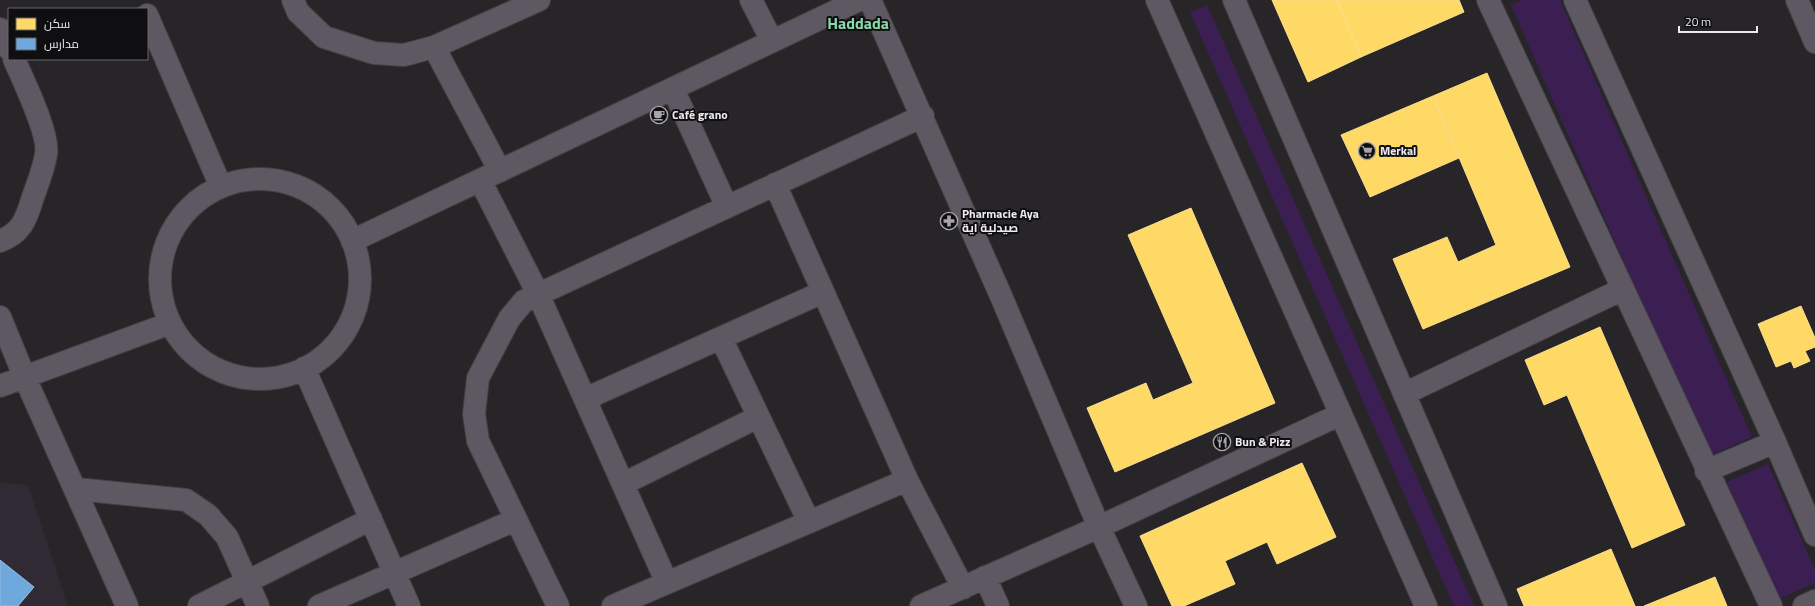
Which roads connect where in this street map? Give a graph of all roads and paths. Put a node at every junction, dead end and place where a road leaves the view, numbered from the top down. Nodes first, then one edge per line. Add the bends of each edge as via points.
1 (293, 0) edge
2 (539, 0) edge
3 (751, 0) edge
4 (859, 0) edge
5 (870, 0) edge
6 (1157, 0) edge
7 (1234, 0) edge
8 (1488, 0) edge
9 (1575, 0) edge
10 (1797, 0) edge
11 (148, 17) edge
12 (0, 29) edge
13 (772, 41) junction
14 (1815, 42) edge
15 (8, 47) edge
16 (434, 47) junction
17 (14, 60) edge
18 (673, 89) junction
19 (923, 116) junction
20 (500, 171) junction
21 (480, 180) junction
22 (775, 184) junction
23 (221, 187) junction
24 (727, 206) junction
25 (0, 241) edge
26 (352, 241) junction
27 (1623, 289) junction
28 (823, 292) junction
29 (538, 294) junction
30 (0, 317) edge
31 (168, 324) junction
32 (721, 338) junction
33 (304, 368) junction
34 (25, 378) junction
35 (0, 386) edge
36 (1404, 394) junction
37 (585, 399) junction
38 (1341, 414) junction
39 (758, 417) junction
40 (1775, 442) junction
41 (1706, 471) junction
42 (907, 480) junction
43 (623, 484) junction
44 (76, 489) junction
45 (371, 519) junction
46 (515, 520) junction
47 (809, 522) junction
48 (1099, 527) junction
49 (1815, 535) edge
50 (395, 574) junction
51 (985, 578) junction
52 (247, 581) junction
53 (667, 583) junction
54 (963, 588) junction
55 (1815, 601) edge
56 (127, 606) edge
57 (199, 606) edge
58 (258, 606) edge
59 (319, 606) edge
60 (409, 606) edge
61 (558, 606) edge
62 (613, 606) edge
63 (921, 606) edge
64 (998, 606) edge
65 (1136, 606) edge
66 (1426, 606) edge
67 (1496, 606) edge
68 (1771, 606) edge
69 (1804, 606) edge

1 - 16 street via 298,12 324,38 374,53 404,56
2 - 16 street
3 - 13 street
4 - 13 street
5 - 19 street
6 - 38 street
7 - 36 street
8 - 27 street
9 - 40 street
10 - 14 street
11 - 23 street
12 - 15 street
13 - 18 street
16 - 20 street
17 - 25 street via 42,127 47,152 25,221 10,237
18 - 20 street
18 - 24 street
19 - 22 street
19 - 48 street
20 - 21 street
21 - 26 street
21 - 29 street
22 - 24 street
22 - 28 street
23 - 26 street via 246,179 282,180 320,198 345,223
23 - 31 street via 213,189 185,210 171,230 159,264 160,299
24 - 29 street
26 - 33 street via 360,260 360,295 348,328 318,362
27 - 36 street
27 - 41 street
28 - 32 street
28 - 42 street
29 - 37 street
29 - 46 street via 524,301 495,344 478,378 474,414 478,441
30 - 34 street
31 - 33 street via 192,355 223,373 251,380 286,376
31 - 34 street
32 - 37 street
32 - 39 street
33 - 45 street
34 - 35 street
34 - 44 street
36 - 67 street
37 - 43 street
38 - 48 street
38 - 66 street
39 - 43 street
39 - 47 street
40 - 41 street
40 - 49 street
41 - 68 street
42 - 47 street
42 - 54 street
43 - 53 street
44 - 52 street via 186,500 208,515 227,538
44 - 56 street
45 - 50 street
45 - 52 street
46 - 50 street
46 - 61 street
47 - 53 street
48 - 51 street
48 - 65 street
50 - 59 street
50 - 60 street
51 - 54 street
51 - 64 street
52 - 57 street
52 - 58 street
53 - 62 street
54 - 63 street
55 - 69 street

